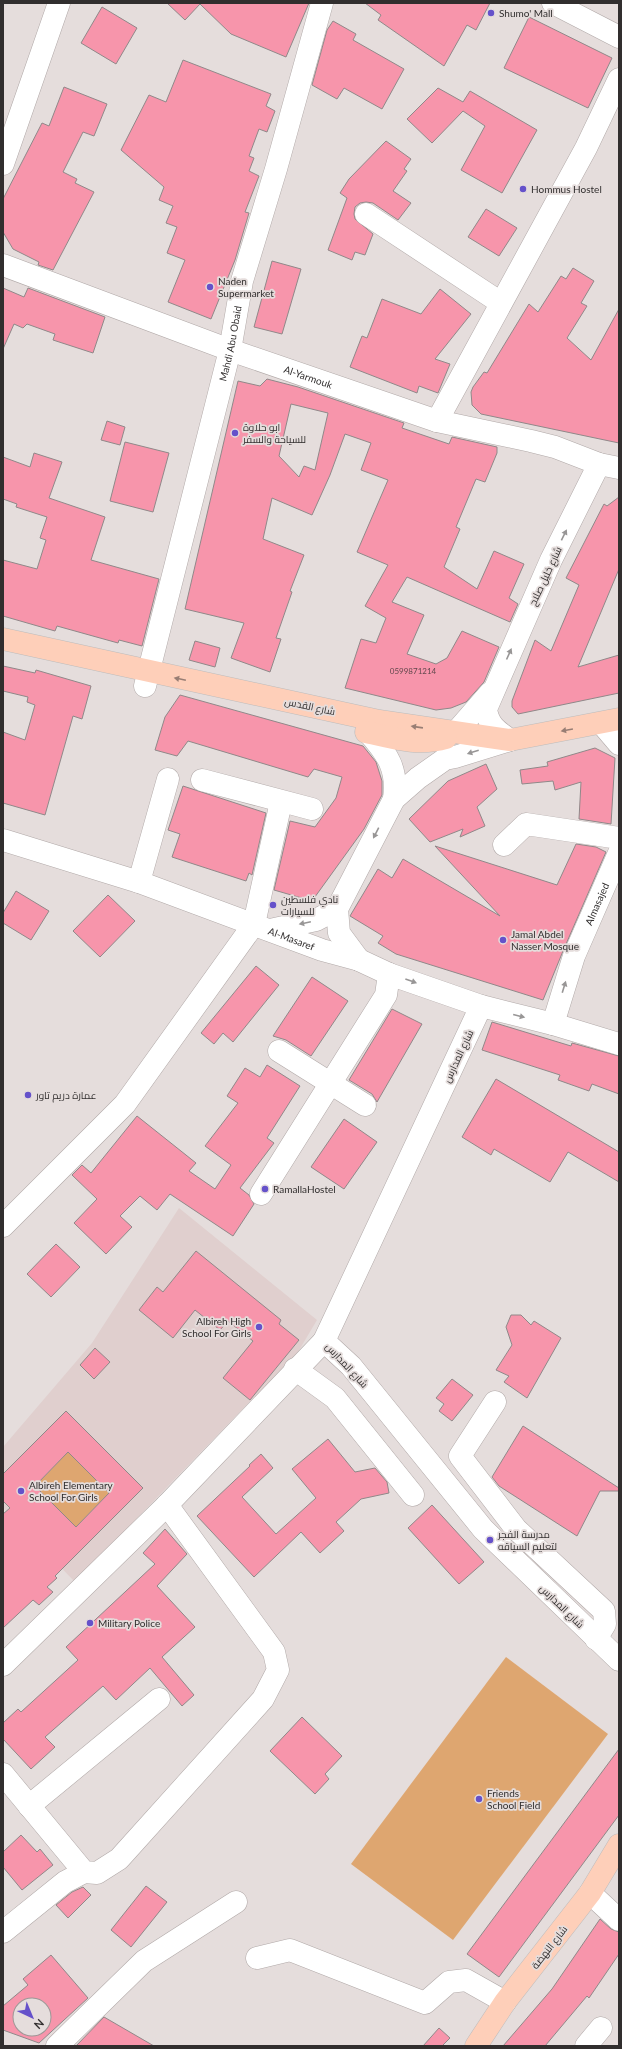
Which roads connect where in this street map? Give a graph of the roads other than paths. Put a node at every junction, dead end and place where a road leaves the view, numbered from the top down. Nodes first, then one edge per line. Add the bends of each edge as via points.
1 (59, 3) edge
2 (322, 3) edge
3 (553, 3) edge
4 (581, 10) edge
5 (619, 37) edge
6 (619, 79) edge
7 (3, 164) edge
8 (366, 214) dead end
9 (3, 265) edge
10 (501, 303) junction
11 (230, 350) junction
12 (437, 421) junction
13 (609, 466) edge
14 (3, 639) edge
15 (3, 653) edge
16 (147, 679) junction
17 (494, 689) junction
18 (610, 721) edge
19 (456, 732) junction
20 (369, 733) junction
21 (510, 740) junction
22 (619, 744) edge
23 (168, 779) dead end
24 (202, 780) dead end
25 (394, 799) junction
26 (282, 802) junction
27 (312, 809) dead end
28 (619, 838) edge
29 (3, 840) edge
30 (504, 845) dead end
31 (619, 853) edge
32 (139, 882) junction
33 (337, 909) junction
34 (262, 927) junction
35 (359, 960) junction
36 (389, 974) junction
37 (481, 1006) junction
38 (552, 1024) junction
39 (619, 1044) edge
40 (279, 1051) dead end
41 (330, 1083) junction
42 (365, 1105) dead end
43 (261, 1194) dead end
44 (3, 1226) edge
45 (324, 1341) junction
46 (295, 1369) junction
47 (495, 1402) dead end
48 (413, 1495) dead end
49 (167, 1505) junction
50 (596, 1639) junction
51 (619, 1660) edge
52 (3, 1665) edge
53 (159, 1699) dead end
54 (3, 1774) edge
55 (28, 1806) junction
56 (619, 1846) edge
57 (84, 1872) junction
58 (590, 1893) junction
59 (236, 1902) dead end
60 (619, 1920) edge
61 (3, 1932) edge
62 (257, 1958) dead end
63 (505, 2002) junction
64 (602, 2028) dead end
65 (57, 2046) edge
66 (476, 2046) edge
67 (586, 2046) edge

1 - 7 street
2 - 11 street, Mahdi Abu Obaid via 242,281
3 - 4 street
4 - 5 street
6 - 10 street via 586,148
8 - 10 street
9 - 11 street, Al-Yarmouk
10 - 12 street
11 - 12 street, Al-Yarmouk
11 - 16 street, Mahdi Abu Obaid
12 - 13 street, Al-Yarmouk via 537,442
17 -> 13 street, شارع خليل صلاح via 551,560
14 - 16 main road, شارع القدس
15 - 16 main road
19 -> 16 main road, شارع القدس via 379,721
16 - 20 main road
17 - 19 street
17 - 21 street, شارع خليل صلاح via 486,708 487,718 494,729
18 -> 21 main road, شارع القدس
18 - 22 street
19 - 20 main road via 450,737 425,742 399,740
19 - 21 main road, شارع القدس
20 - 25 street via 387,754 392,766 396,784
21 -> 25 street via 445,759
23 - 32 street
24 - 26 street
25 -> 33 street
26 - 27 street
26 - 34 street
28 - 30 street via 526,824
29 - 32 street
38 -> 31 street, Almasajed via 574,956
32 - 34 street
33 -> 34 street, Al-Masaref via 316,920
33 - 35 street, Al-Masaref via 339,933
34 - 35 street, Al-Masaref via 322,950
34 - 44 street via 125,1104
35 - 36 street, Al-Masaref
36 -> 37 street, Al-Masaref
36 - 41 street via 386,995
37 -> 38 street, Al-Masaref
37 - 45 street, شارع المدارس
38 - 39 street, Al-Masaref
40 - 41 street
41 - 42 street
41 - 43 street
45 - 46 street
45 - 50 street, شارع المدارس via 351,1366 483,1529
46 - 48 street via 335,1398
46 - 49 street
47 - 50 street via 460,1456 516,1529 604,1611 605,1624
49 - 52 street
49 - 57 street via 274,1652 278,1670 263,1699 119,1859 97,1873
50 - 51 street, شارع المدارس
53 - 55 street
54 - 55 street
55 - 57 street
56 - 58 main road, شارع النهضة
57 - 61 street via 66,1882
58 - 60 street
58 - 63 main road, شارع النهضة
59 - 65 street via 144,1961
62 - 63 street via 290,1950 425,2003 449,1982 466,1980
63 - 66 main road, شارع النهضة
64 - 67 street

